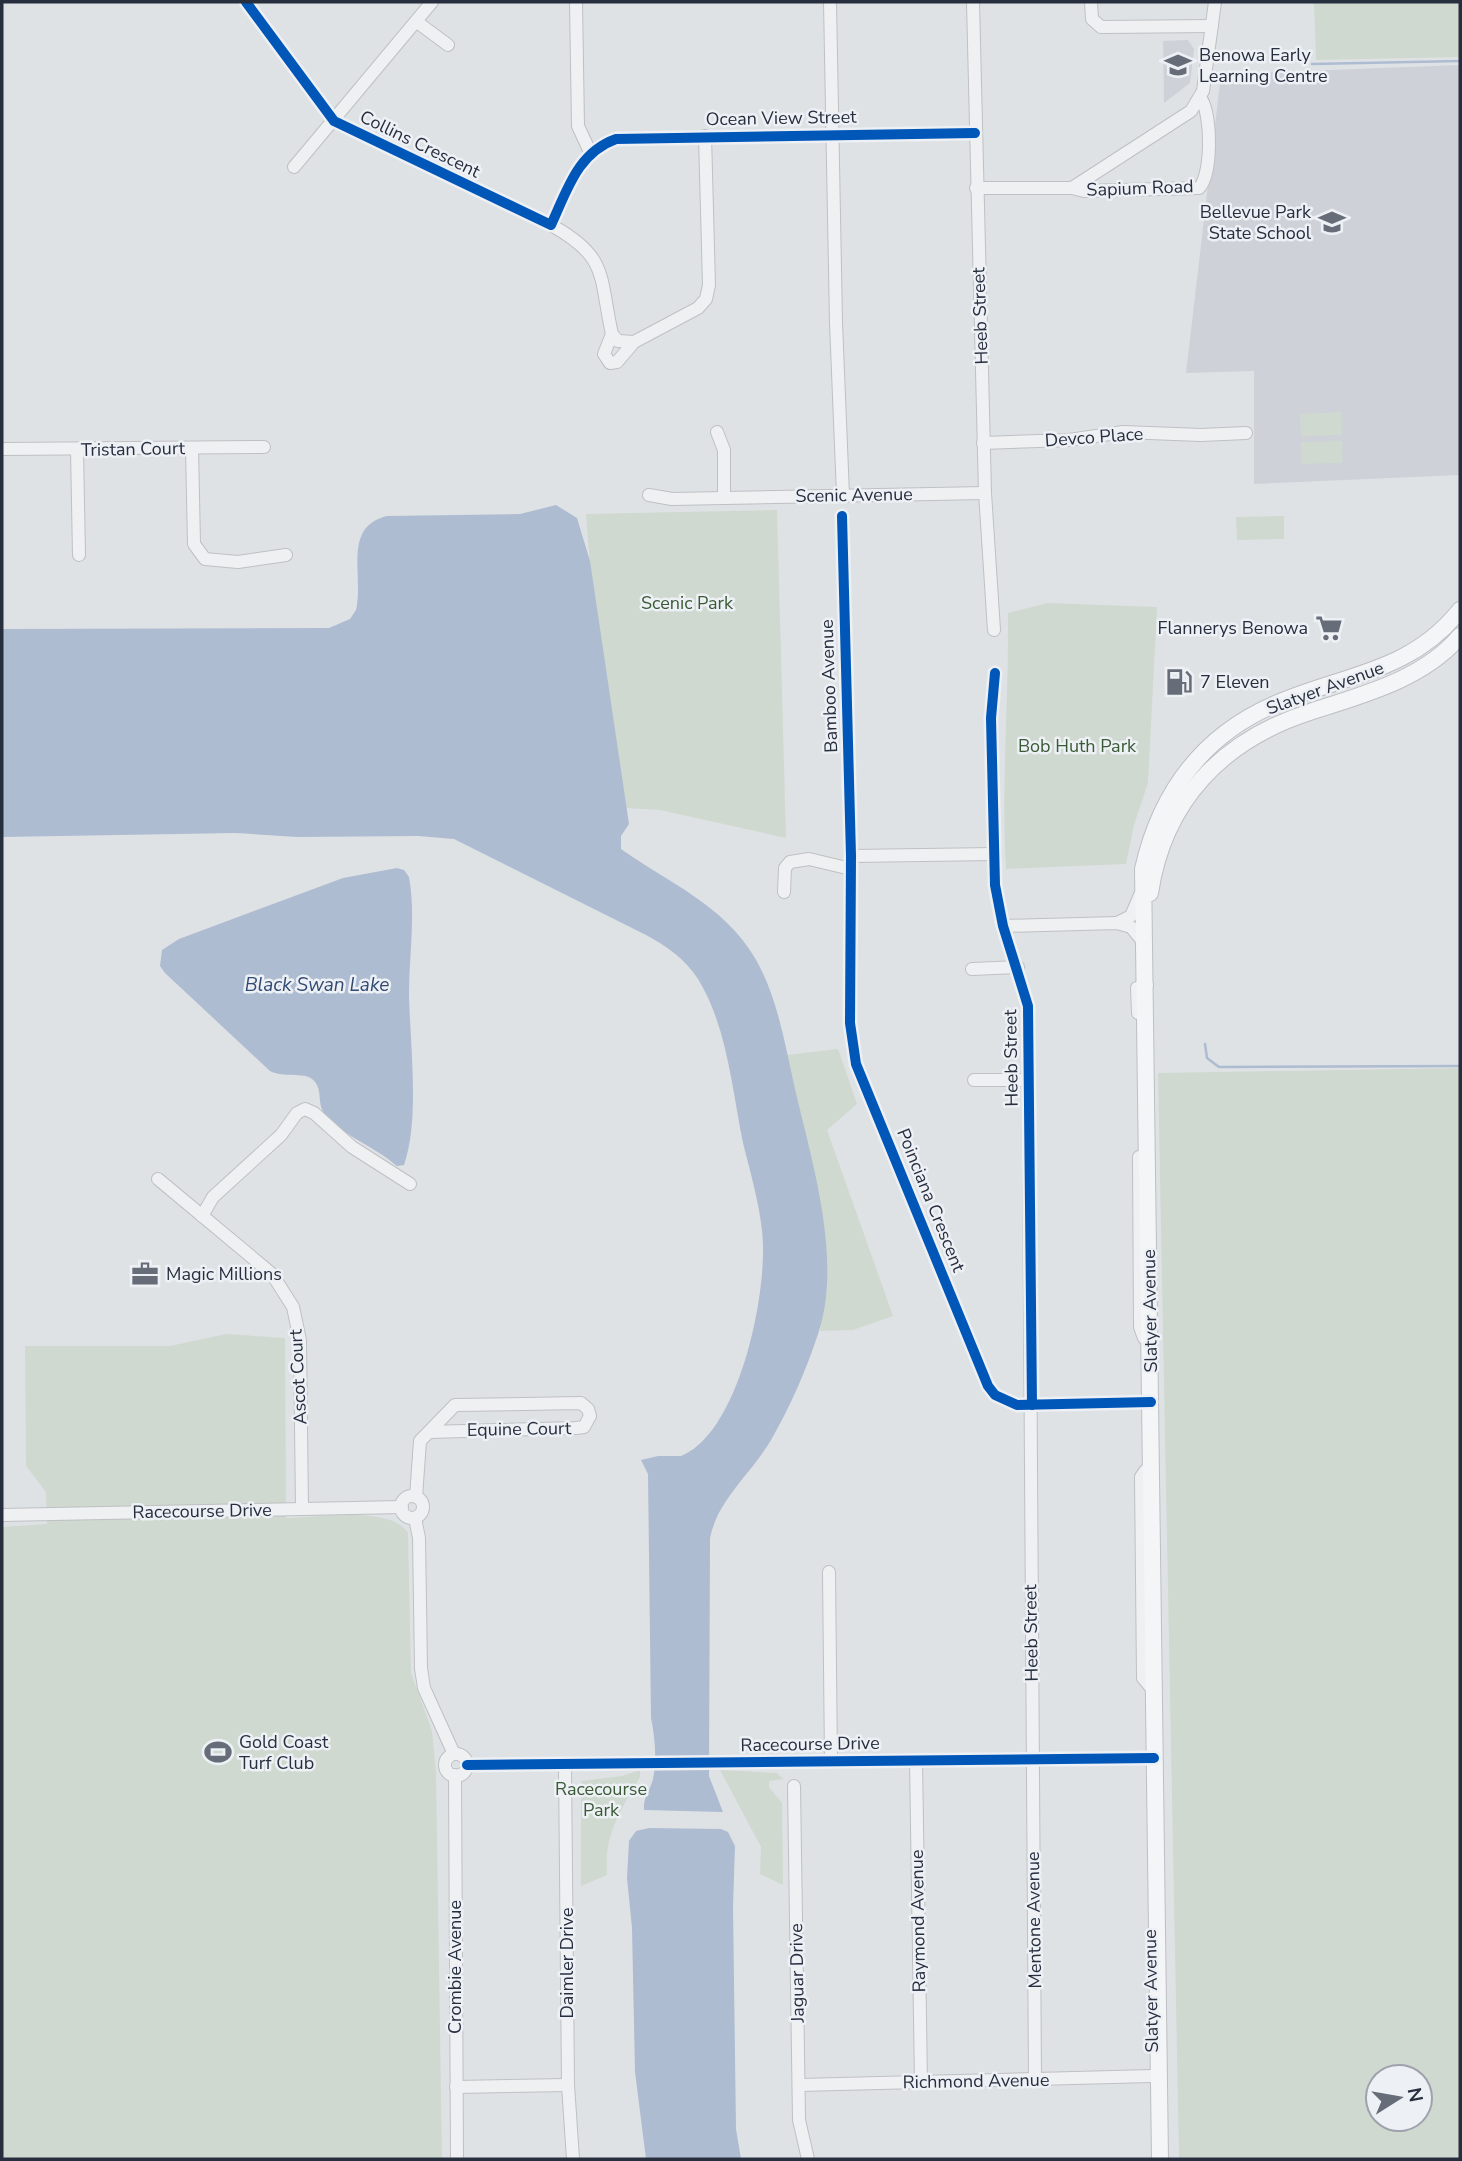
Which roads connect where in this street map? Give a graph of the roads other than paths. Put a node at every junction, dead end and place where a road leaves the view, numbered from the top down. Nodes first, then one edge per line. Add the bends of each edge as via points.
1 (246, 2) edge
2 (432, 2) edge
3 (576, 2) edge
4 (830, 2) edge
5 (973, 2) edge
6 (1091, 2) edge
7 (1215, 2) edge
8 (417, 22) junction
9 (1212, 26) junction
10 (448, 45) dead end
11 (1200, 99) junction
12 (334, 121) junction
13 (975, 133) junction
14 (833, 135) junction
15 (705, 136) junction
16 (590, 152) junction
17 (295, 167) dead end
18 (976, 188) junction
19 (1072, 188) junction
20 (551, 225) junction
21 (612, 334) junction
22 (634, 342) junction
23 (717, 432) dead end
24 (1247, 433) dead end
25 (983, 443) junction
26 (264, 447) dead end
27 (192, 448) junction
28 (2, 449) edge
29 (77, 450) junction
30 (985, 493) junction
31 (649, 495) dead end
32 (843, 495) junction
33 (724, 498) junction
34 (842, 516) dead end
35 (79, 555) dead end
36 (286, 555) dead end
37 (1460, 610) edge
38 (994, 630) dead end
39 (1460, 636) edge
40 (995, 673) dead end
41 (995, 854) junction
42 (851, 862) junction
43 (1141, 890) junction
44 (783, 892) dead end
45 (1117, 923) junction
46 (1146, 923) junction
47 (1003, 926) junction
48 (1146, 946) junction
49 (1018, 967) junction
50 (972, 969) dead end
51 (975, 1080) dead end
52 (1029, 1080) junction
53 (158, 1179) dead end
54 (410, 1184) dead end
55 (202, 1216) junction
56 (1151, 1402) junction
57 (1032, 1405) junction
58 (429, 1432) junction
59 (416, 1497) junction
60 (402, 1507) junction
61 (302, 1508) junction
62 (2, 1515) edge
63 (415, 1518) junction
64 (829, 1572) dead end
65 (454, 1754) junction
66 (1154, 1758) junction
67 (1032, 1759) junction
68 (831, 1760) junction
69 (916, 1760) junction
70 (467, 1765) junction
71 (565, 1766) junction
72 (454, 1775) junction
73 (794, 1786) dead end
74 (1155, 1825) junction
75 (1152, 2076) junction
76 (1035, 2081) junction
77 (921, 2082) junction
78 (568, 2085) junction
79 (800, 2085) junction
80 (456, 2087) junction
81 (457, 2159) edge
82 (573, 2159) edge
83 (808, 2159) edge
84 (1153, 2159) edge
85 (1160, 2159) edge

1 - 12 street, Collins Crescent
2 - 8 street
3 - 16 street via 578,126
4 - 14 street
5 - 13 street, Heeb Street
6 - 9 street via 1092,19 1101,27
7 - 9 street, Sapium Road
8 - 10 street
8 - 12 street
9 - 11 street, Sapium Road
11 - 19 street, Sapium Road via 1181,118
11 - 19 street, Sapium Road via 1210,125 1204,181 1199,188
12 - 17 street
12 - 20 street, Collins Crescent
13 - 14 street, Ocean View Street
13 - 18 street, Heeb Street
14 - 15 street, Ocean View Street
14 - 32 street
15 - 16 street, Ocean View Street via 615,139
15 - 22 street, Collins Crescent via 706,299 698,308
16 - 20 street
18 - 19 street, Sapium Road
18 - 25 street, Heeb Street
20 - 21 street, Collins Crescent via 575,239 596,261
21 - 22 street via 621,342
21 - 22 street, Collins Crescent via 604,354 610,363 617,362
23 - 33 street via 723,450
24 - 25 street, Devco Place via 1123,432 1069,440
25 - 30 street, Heeb Street
26 - 27 street, Tristan Court
27 - 29 street, Tristan Court
27 - 36 street via 194,544 205,559 238,562
28 - 29 street, Tristan Court
29 - 35 street
30 - 32 street, Scenic Avenue
30 - 38 street, Heeb Street
31 - 33 street, Scenic Avenue
32 - 33 street, Scenic Avenue
34 - 42 street, Bamboo Avenue
37 - 43 main road, Slatyer Avenue via 1432,639 1403,658 1273,704 1218,739 1175,784 1155,823
39 - 46 main road, Slatyer Avenue via 1429,663 1395,681 1307,713 1230,749 1205,774 1169,831 1153,875
40 - 41 street, Heeb Street via 991,718
41 - 42 street
41 - 47 street, Heeb Street
42 - 44 street via 790,862 785,868
42 - 57 street, Poinciana Crescent via 850,1023 856,1064 988,1386 1006,1402
43 - 45 street via 1131,916
43 - 46 main road, Slatyer Avenue
45 - 47 street
45 - 48 street via 1130,927
46 - 48 main road, Slatyer Avenue
47 - 49 street, Heeb Street
48 - 56 main road, Slatyer Avenue
49 - 50 street
49 - 52 street, Heeb Street via 1028,1006
51 - 52 street
52 - 57 street, Heeb Street
53 - 55 street, Ascot Court
54 - 55 street via 352,1147 305,1109 213,1197
55 - 61 street, Ascot Court via 272,1274 293,1307 300,1340
56 - 57 street, Poinciana Crescent
56 - 66 main road, Slatyer Avenue
57 - 67 street, Heeb Street
58 - 58 street, Equine Court via 455,1405 581,1403 590,1416 584,1427 576,1428
58 - 59 street, Equine Court via 420,1441
59 - 60 street via 405,1499
59 - 63 street via 423,1508
60 - 61 street, Racecourse Drive
60 - 63 street via 404,1515
61 - 62 street, Racecourse Drive
63 - 65 street via 424,1688
64 - 68 street
65 - 70 street via 462,1756
65 - 72 street via 445,1764
66 - 67 street, Racecourse Drive
66 - 74 main road, Slatyer Avenue
67 - 69 street, Racecourse Drive
67 - 76 street, Mentone Avenue
68 - 69 street, Racecourse Drive
68 - 71 street, Racecourse Drive
69 - 77 street, Raymond Avenue
70 - 71 street, Racecourse Drive
70 - 72 street via 464,1772
71 - 78 street, Daimler Drive
72 - 80 street, Crombie Avenue
73 - 79 street, Jaguar Drive
74 - 75 street, Slatyer Avenue via 1149,1836
74 - 85 main road, Slatyer Avenue
75 - 76 street, Richmond Avenue
75 - 84 street, Slatyer Avenue
76 - 77 street, Richmond Avenue
77 - 79 street, Richmond Avenue
78 - 80 street
78 - 82 street, Daimler Drive
79 - 83 street, Jaguar Drive via 799,2120
80 - 81 street, Crombie Avenue

